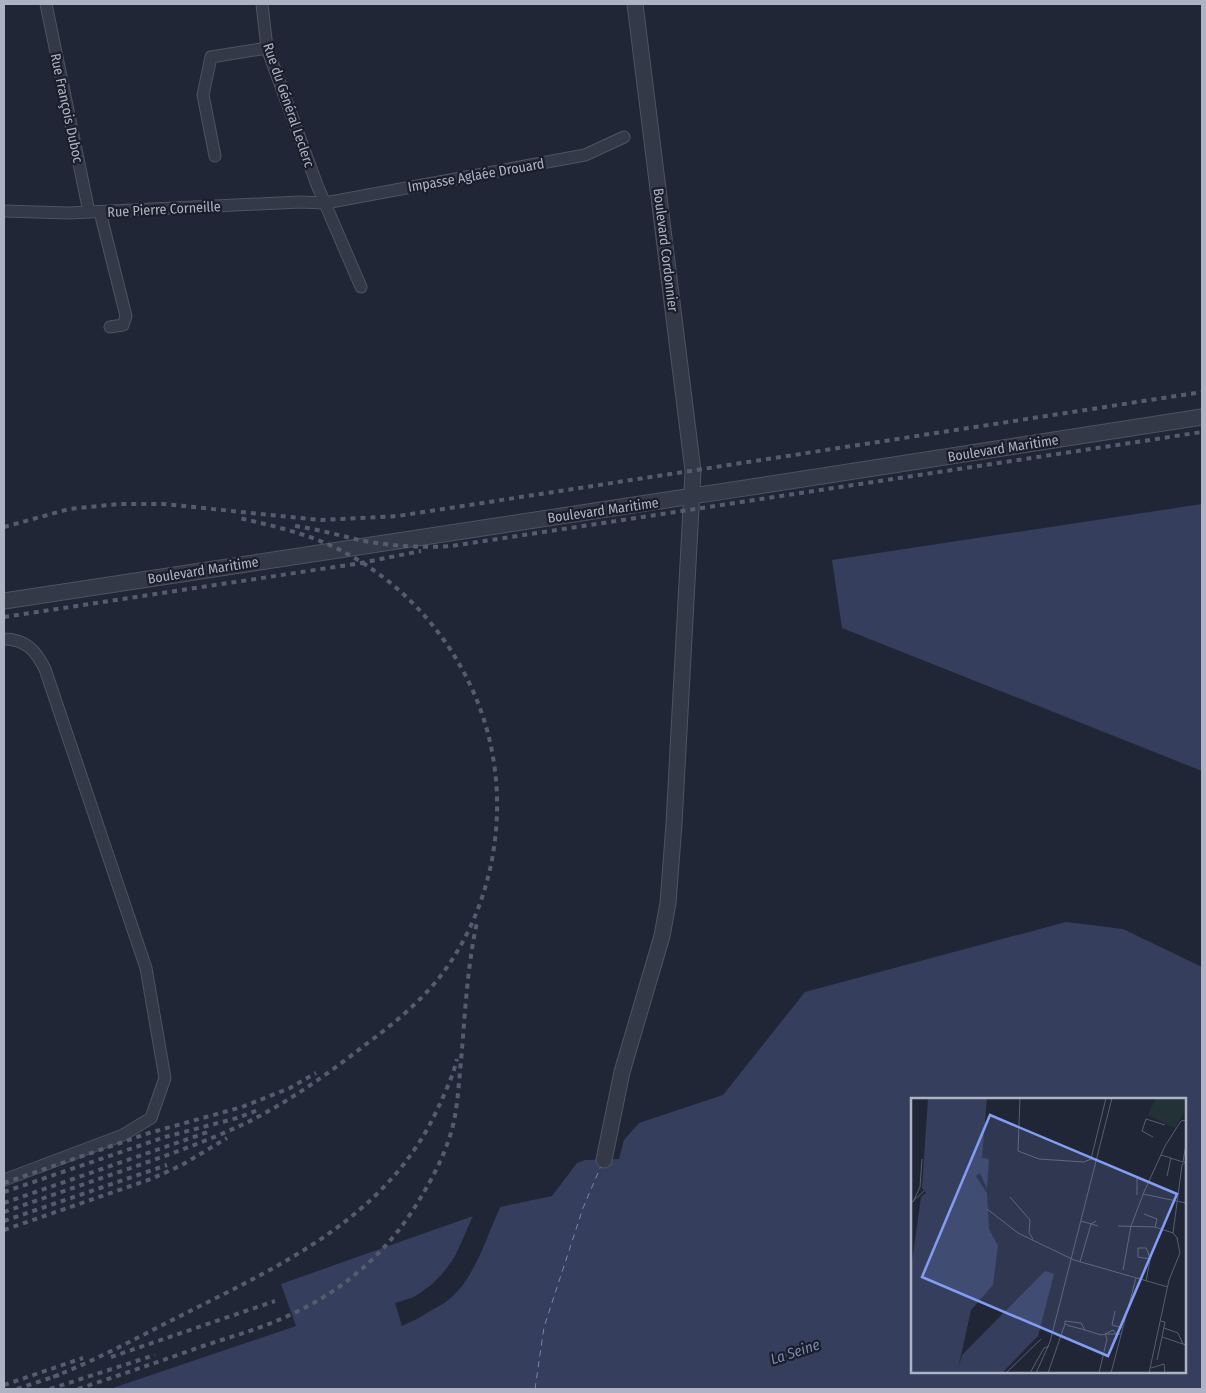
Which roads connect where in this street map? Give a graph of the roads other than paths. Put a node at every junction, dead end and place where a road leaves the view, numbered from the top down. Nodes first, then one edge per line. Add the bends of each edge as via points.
1 (46, 4) edge
2 (262, 4) edge
3 (635, 4) edge
4 (267, 48) junction
5 (624, 137) dead end
6 (215, 156) dead end
7 (325, 203) junction
8 (4, 211) edge
9 (94, 212) junction
10 (361, 287) dead end
11 (110, 327) dead end
12 (1202, 417) edge
13 (692, 497) junction
14 (4, 601) edge
15 (4, 640) edge
16 (604, 1160) dead end
17 (4, 1180) edge

1 - 9 street, Rue François Duboc
2 - 4 street, Rue du Général Leclerc
3 - 13 street, Boulevard Cordonnier via 691,452
4 - 6 street via 211,57 203,95
4 - 7 street, Rue du Général Leclerc
5 - 7 street, Impasse Aglaée Drouard via 586,155
7 - 9 street, Rue Pierre Corneille
7 - 10 street, Rue du Général Leclerc
8 - 9 street, Rue Pierre Corneille
9 - 11 street, Rue François Duboc via 126,316 123,325
12 - 13 street, Boulevard Maritime
13 - 14 street, Boulevard Maritime
13 - 16 street, Boulevard Cordonnier via 668,902 662,936 622,1072
15 - 17 street via 19,640 30,647 45,669 146,968 165,1078 151,1118 123,1135

